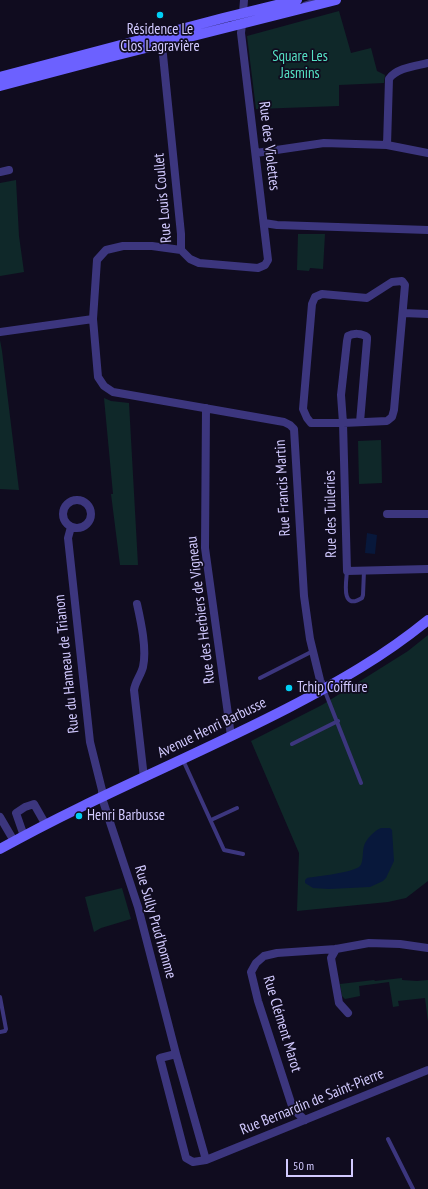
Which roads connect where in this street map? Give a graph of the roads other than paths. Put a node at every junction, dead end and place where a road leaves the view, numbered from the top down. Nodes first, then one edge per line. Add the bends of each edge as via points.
1 (244, 0) edge
2 (297, 0) edge
3 (315, 0) edge
4 (336, 0) edge
5 (243, 13) junction
6 (279, 15) junction
7 (242, 24) junction
8 (161, 40) junction
9 (428, 63) edge
10 (0, 77) edge
11 (0, 82) edge
12 (0, 86) edge
13 (387, 145) junction
14 (428, 152) edge
15 (256, 153) junction
16 (9, 170) dead end
17 (0, 172) edge
18 (264, 223) junction
19 (428, 230) edge
20 (181, 250) junction
21 (403, 313) junction
22 (428, 314) edge
23 (93, 319) junction
24 (0, 332) edge
25 (206, 408) junction
26 (360, 422) junction
27 (344, 423) junction
28 (387, 514) dead end
29 (428, 514) edge
30 (71, 527) dead end
31 (428, 569) edge
32 (347, 571) junction
33 (364, 571) junction
34 (137, 604) dead end
35 (428, 620) edge
36 (313, 651) junction
37 (260, 678) dead end
38 (324, 689) junction
39 (338, 721) junction
40 (231, 736) junction
41 (292, 744) dead end
42 (182, 759) junction
43 (144, 778) junction
44 (361, 783) dead end
45 (102, 798) junction
46 (237, 808) dead end
47 (0, 817) edge
48 (211, 820) junction
49 (46, 825) junction
50 (24, 836) junction
51 (14, 841) junction
52 (0, 849) edge
53 (243, 854) dead end
54 (428, 948) edge
55 (336, 949) junction
56 (0, 997) edge
57 (348, 1013) dead end
58 (0, 1032) edge
59 (176, 1054) junction
60 (428, 1070) edge
61 (305, 1120) junction
62 (388, 1139) dead end
63 (206, 1160) junction
64 (413, 1189) edge

1 - 5 street
2 - 5 main road
3 - 6 lane
4 - 6 main road
5 - 7 main road
5 - 8 main road via 206,23
6 - 7 main road
7 - 8 main road
7 - 15 street, Rue des Violettes
8 - 10 main road
8 - 11 lane
8 - 12 main road via 110,57
8 - 20 street, Rue Louis Coullet
9 - 13 street via 398,71 389,79
13 - 14 street
13 - 15 street via 324,143
15 - 18 street, Rue des Violettes
16 - 17 street
18 - 19 street
18 - 20 street, Rue des Violettes via 268,260 265,265 258,268 199,263 190,259
20 - 23 street, Rue Louis Coullet via 123,246 106,250 97,260
21 - 22 street
21 - 26 street via 392,417 387,421
21 - 27 street via 405,285 402,281 392,282 367,298 322,294 314,297 303,409 311,423
23 - 24 street
23 - 25 street, Rue Francis Martin via 98,377 104,386 113,392
25 - 36 street, Rue Francis Martin via 284,422 294,429 304,596
25 - 40 street, Rue des Herbiers de Vigneau via 205,548
26 - 27 street
26 - 27 street, Rue des Tuileries via 367,337 352,334 348,336 347,341 341,395
27 - 32 street, Rue des Tuileries
28 - 29 street
30 - 45 street, Rue du Hameau de Trianon via 68,538 90,742
31 - 33 street, Rue des Tuileries
32 - 33 street, Rue des Tuileries
32 - 33 lane via 347,599 358,601 364,595
34 - 43 street via 143,644 143,667 134,690
35 - 38 main road, Avenue Henri Barbusse via 370,663
36 - 37 lane
36 - 38 street, Rue Francis Martin
38 - 39 lane
38 - 40 main road, Avenue Henri Barbusse
39 - 41 lane
39 - 44 lane
40 - 42 main road, Avenue Henri Barbusse
42 - 43 main road, Avenue Henri Barbusse
42 - 48 lane
43 - 45 main road, Avenue Henri Barbusse
45 - 49 main road, Avenue Henri Barbusse
45 - 59 street, Rue Sully Prud'homme via 138,907
46 - 48 lane
47 - 51 street
48 - 53 lane via 224,850
49 - 50 main road, Avenue Henri Barbusse
49 - 50 street via 34,804 25,807 16,812
50 - 51 main road, Avenue Henri Barbusse
51 - 52 main road, Avenue Henri Barbusse
54 - 55 street, Rue Clément Marot via 369,943
55 - 57 street via 331,958 339,1003
55 - 61 street, Rue Clément Marot via 264,956 251,972 293,1109
56 - 58 lane via 6,1029
59 - 63 street, Rue Sully Prud'homme
59 - 63 street via 160,1058 186,1158 193,1162
60 - 61 street, Rue Bernardin de Saint-Pierre
61 - 63 street, Rue Bernardin de Saint-Pierre
62 - 64 lane

